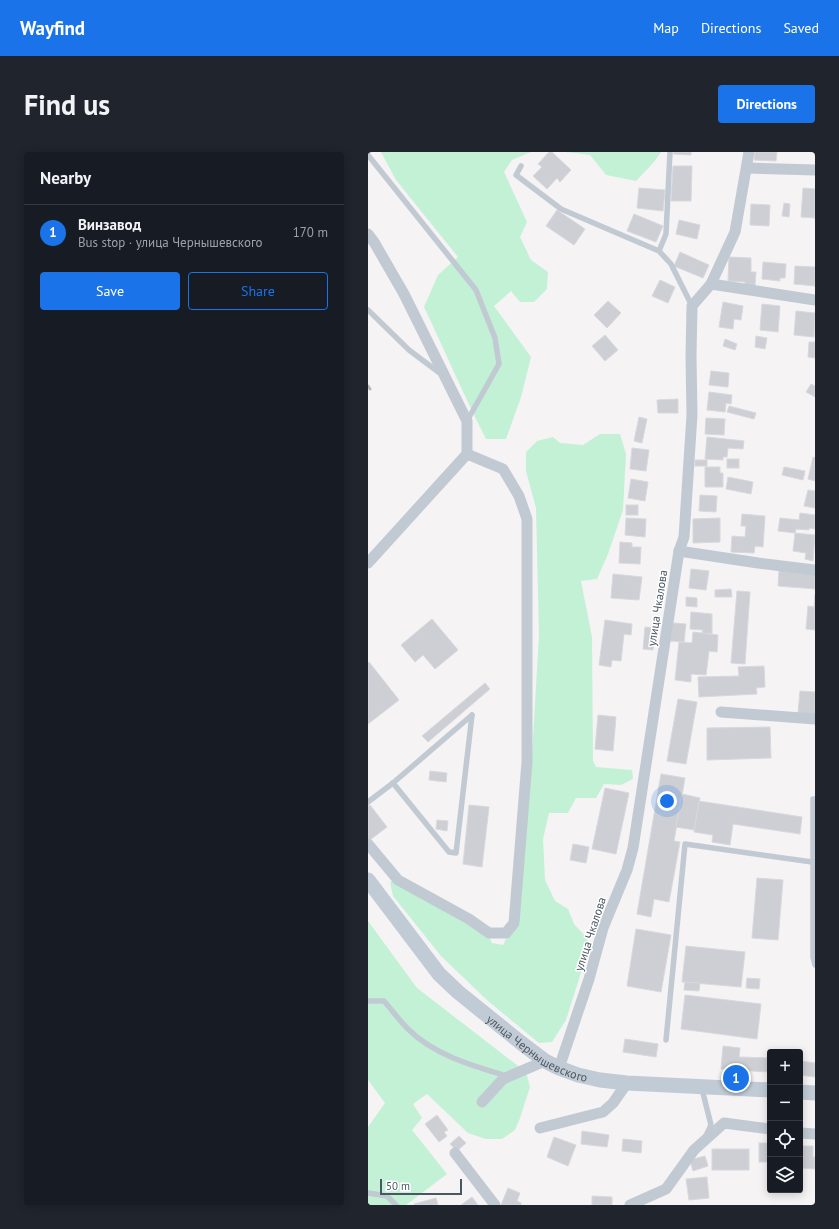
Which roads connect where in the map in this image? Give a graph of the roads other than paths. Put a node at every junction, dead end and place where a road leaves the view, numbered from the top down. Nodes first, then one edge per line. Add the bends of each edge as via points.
1 (670, 152) edge
2 (749, 152) edge
3 (368, 155) edge
4 (520, 166) dead end
5 (747, 168) junction
6 (815, 170) edge
7 (368, 234) edge
8 (659, 251) junction
9 (711, 284) junction
10 (815, 300) edge
11 (692, 306) junction
12 (368, 310) edge
13 (443, 375) junction
14 (467, 421) junction
15 (467, 454) junction
16 (679, 551) junction
17 (368, 563) edge
18 (815, 570) edge
19 (721, 712) dead end
20 (815, 719) edge
21 (393, 783) junction
22 (815, 799) edge
23 (368, 802) edge
24 (368, 844) edge
25 (812, 862) junction
26 (368, 880) edge
27 (815, 965) edge
28 (368, 1001) edge
29 (666, 1040) dead end
30 (545, 1061) junction
31 (559, 1068) junction
32 (508, 1077) junction
33 (627, 1083) junction
34 (702, 1086) junction
35 (767, 1090) edge
36 (803, 1092) edge
37 (815, 1093) edge
38 (482, 1102) dead end
39 (540, 1128) dead end
40 (767, 1129) edge
41 (803, 1132) edge
42 (815, 1134) edge
43 (704, 1141) junction
44 (455, 1153) dead end
45 (368, 1193) edge
46 (396, 1205) edge
47 (495, 1205) edge
48 (630, 1205) edge

1 - 8 lane via 666,234
2 - 5 street
3 - 14 lane via 476,290 495,338 498,364
4 - 8 lane via 516,175 561,209
5 - 6 street
5 - 9 street via 735,232
7 - 13 street via 404,294
8 - 11 lane via 671,264
9 - 10 street
9 - 11 street
11 - 16 street, улица Чкалова via 691,423 684,537
12 - 13 lane via 409,350
13 - 14 street
14 - 15 street
15 - 17 street
15 - 24 street via 503,469 519,496 527,519 527,762 514,922 506,933 489,933 469,919 398,880
16 - 18 street
16 - 31 street, улица Чкалова via 633,848 627,870 603,928
19 - 20 street
21 - 21 lane via 404,773 472,715 456,853 449,852
21 - 23 lane
22 - 25 lane
25 - 27 lane
25 - 29 lane via 685,844
26 - 30 main road, улица Чернышевского via 440,974 463,996
28 - 32 lane via 384,1001 408,1029 429,1045 470,1065
30 - 31 main road, улица Чернышевского
30 - 32 street
31 - 33 main road, улица Чернышевского via 600,1080
32 - 38 street via 503,1079
33 - 34 main road, улица Чернышевского
33 - 39 street via 603,1112
34 - 35 main road, улица Чернышевского
34 - 43 lane via 710,1125
36 - 37 main road
40 - 43 street via 724,1123
41 - 42 street
43 - 48 street via 694,1150 666,1189
44 - 47 street
45 - 46 lane via 386,1196

